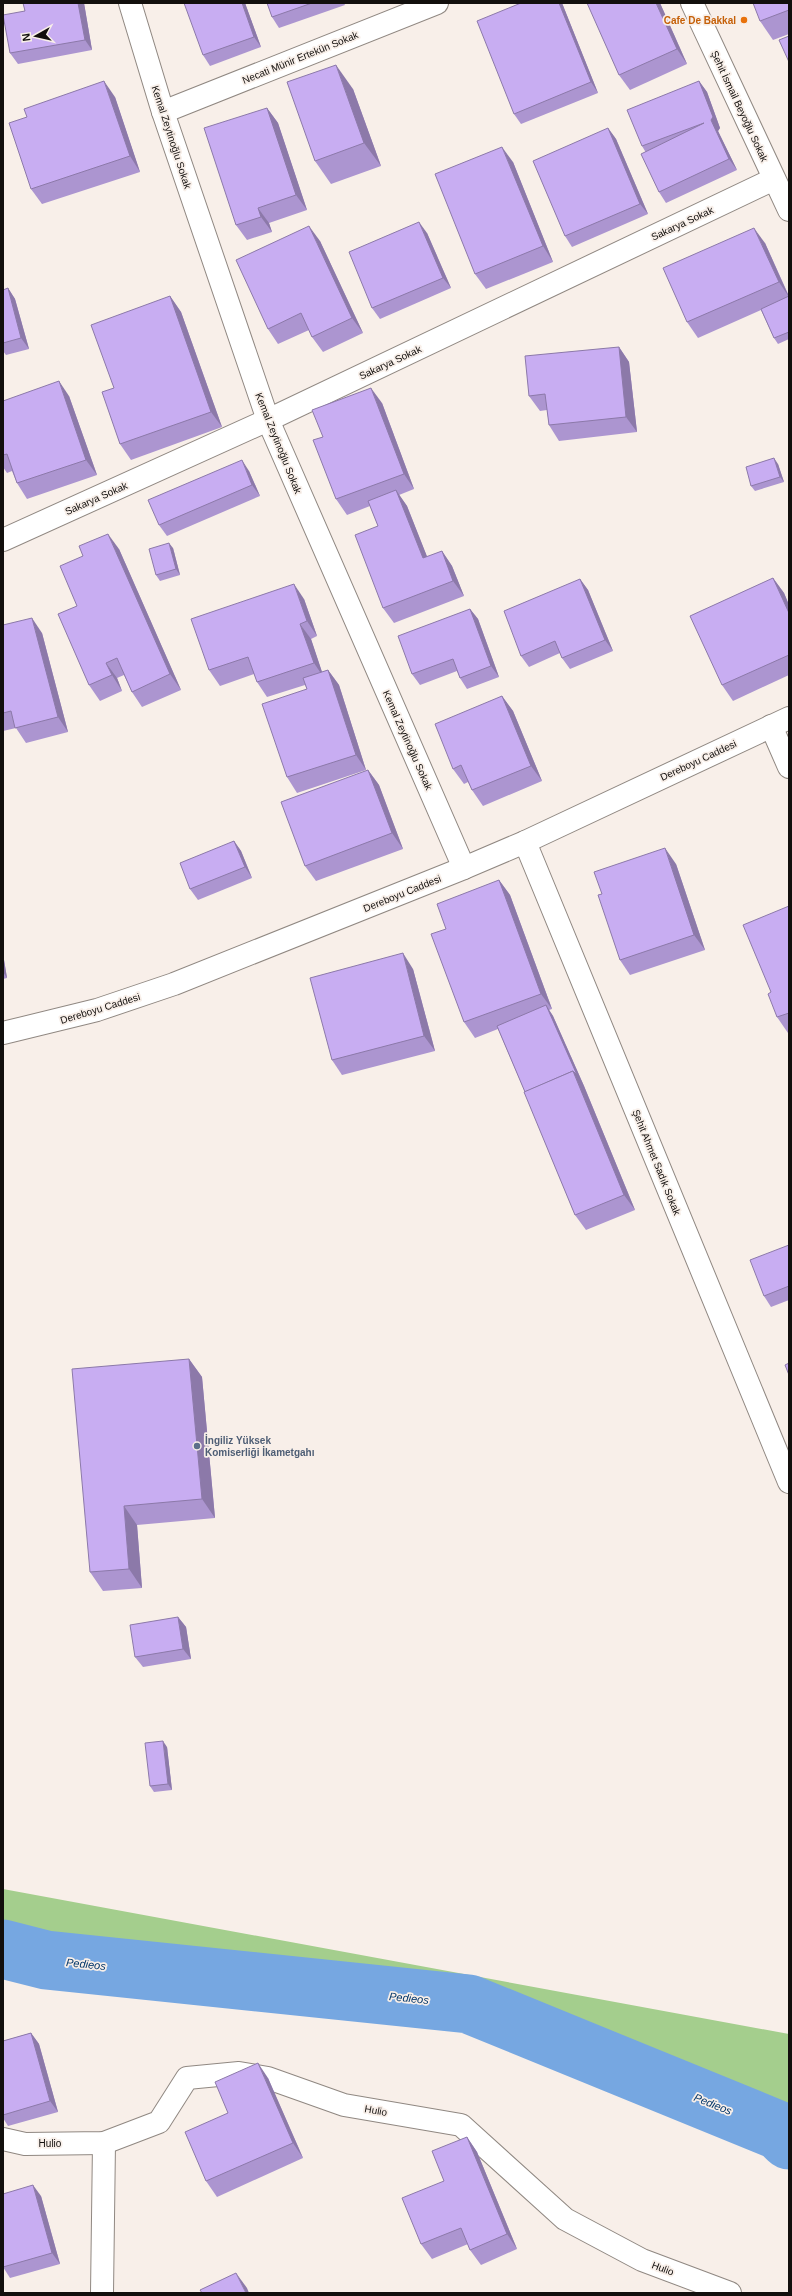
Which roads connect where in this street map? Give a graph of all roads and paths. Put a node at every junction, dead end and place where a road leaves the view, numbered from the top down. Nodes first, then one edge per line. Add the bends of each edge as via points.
1 (130, 3) edge
2 (437, 3) edge
3 (692, 3) edge
4 (163, 112) junction
5 (774, 179) junction
6 (789, 210) edge
7 (268, 420) junction
8 (3, 540) edge
9 (780, 722) edge
10 (789, 767) edge
11 (525, 842) junction
12 (464, 868) junction
13 (3, 1033) edge
14 (789, 1482) edge
15 (3, 2139) edge
16 (104, 2143) junction
17 (102, 2293) edge
18 (730, 2293) edge

1 - 4 street, Kemal Zeytinoğlu Sokak
2 - 4 street, Necati Münir Ertekün Sokak
3 - 5 street, Şehit İsmail Beyoğlu Sokak
4 - 7 street, Kemal Zeytinoğlu Sokak
5 - 6 street, Şehit İsmail Beyoğlu Sokak
5 - 7 street, Sakarya Sokak
7 - 8 street, Sakarya Sokak
7 - 12 street, Kemal Zeytinoğlu Sokak
9 - 10 street
9 - 11 street, Dereboyu Caddesi
11 - 12 street, Dereboyu Caddesi
11 - 14 street, Şehit Ahmet Sadık Sokak
12 - 13 street, Dereboyu Caddesi via 174,984 96,1010
15 - 16 street, Hulio via 25,2144
16 - 17 street
16 - 18 street, Hulio via 159,2122 187,2078 239,2073 268,2078 344,2105 461,2125 565,2219 642,2260

